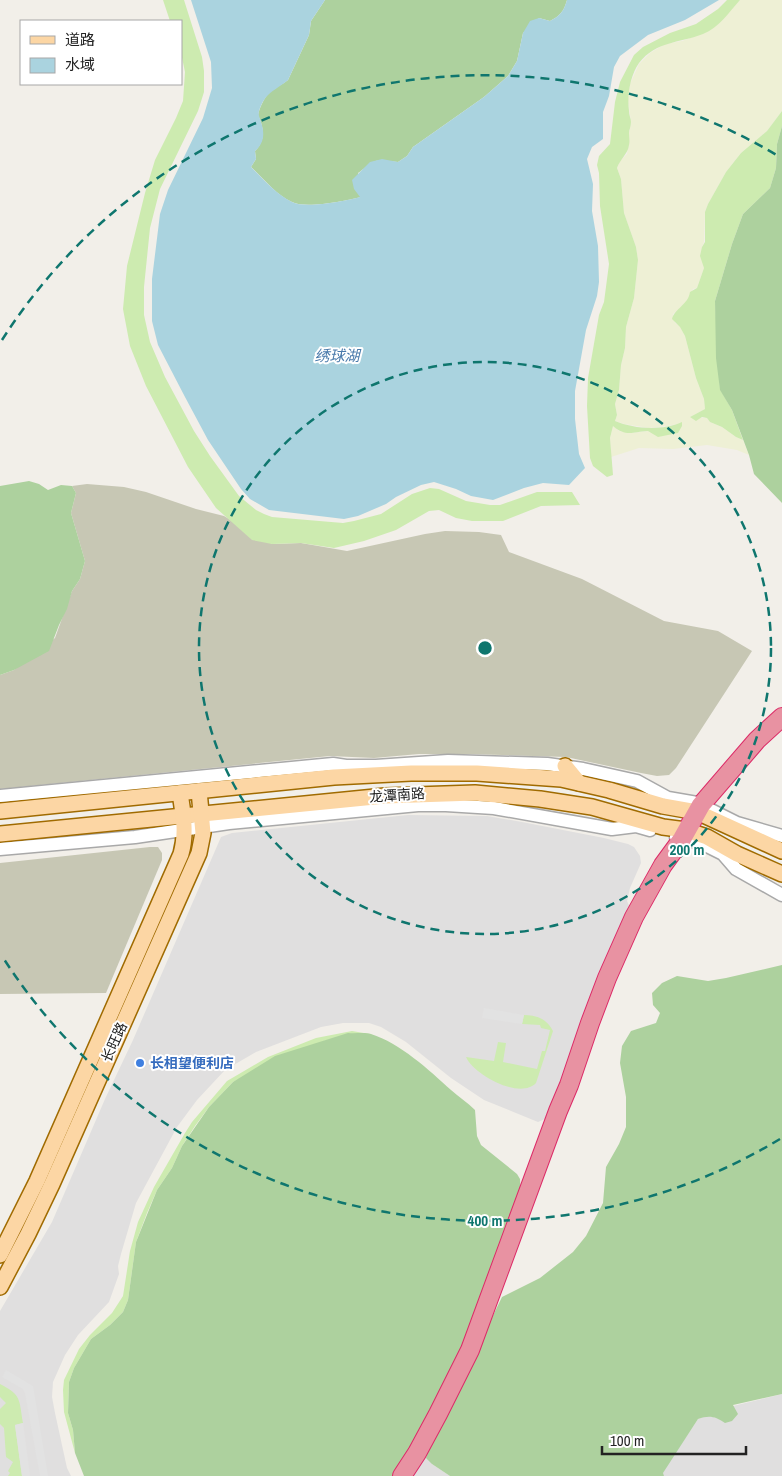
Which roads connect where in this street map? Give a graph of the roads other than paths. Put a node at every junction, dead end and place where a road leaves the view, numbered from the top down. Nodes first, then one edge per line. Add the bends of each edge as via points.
1 (782, 717) edge
2 (565, 766) junction
3 (579, 783) junction
4 (609, 790) junction
5 (199, 791) junction
6 (180, 793) junction
7 (0, 796) edge
8 (699, 808) junction
9 (604, 810) junction
10 (0, 811) edge
11 (202, 821) junction
12 (184, 823) junction
13 (0, 834) edge
14 (684, 834) junction
15 (782, 836) edge
16 (0, 849) edge
17 (776, 849) edge
18 (763, 865) junction
19 (782, 874) edge
20 (782, 895) edge
21 (0, 1255) edge
22 (0, 1287) edge
23 (402, 1476) edge

1 - 8 highway via 757,740
2 - 3 main road
2 - 7 street via 448,761 376,766 333,764
2 - 8 street via 637,781 668,798
3 - 4 main road, 龙潭南路
3 - 5 main road, 龙潭南路 via 527,776 447,772 334,777
4 - 8 main road, 龙潭南路 via 664,806
4 - 9 main road
5 - 6 main road, 龙潭南路
5 - 11 main road, 长旺路
6 - 10 main road, 龙潭南路
6 - 12 main road, 长旺路
8 - 14 highway
8 - 15 street
8 - 17 main road, 龙潭南路
9 - 11 main road, 龙潭南路 via 540,799 459,793 385,796
9 - 14 main road, 龙潭南路
11 - 12 main road, 龙潭南路
11 - 14 street via 446,805 494,808 612,829 636,826
11 - 22 main road, 长旺路 via 200,853 52,1184
12 - 13 main road, 龙潭南路
12 - 16 street via 135,837
12 - 21 main road, 长旺路 via 184,844 160,905 37,1181
14 - 18 main road, 龙潭南路 via 707,837
14 - 20 street via 723,854 736,869
14 - 23 highway via 634,917 607,978 470,1350
17 - 18 main road
18 - 19 main road, 龙潭南路

